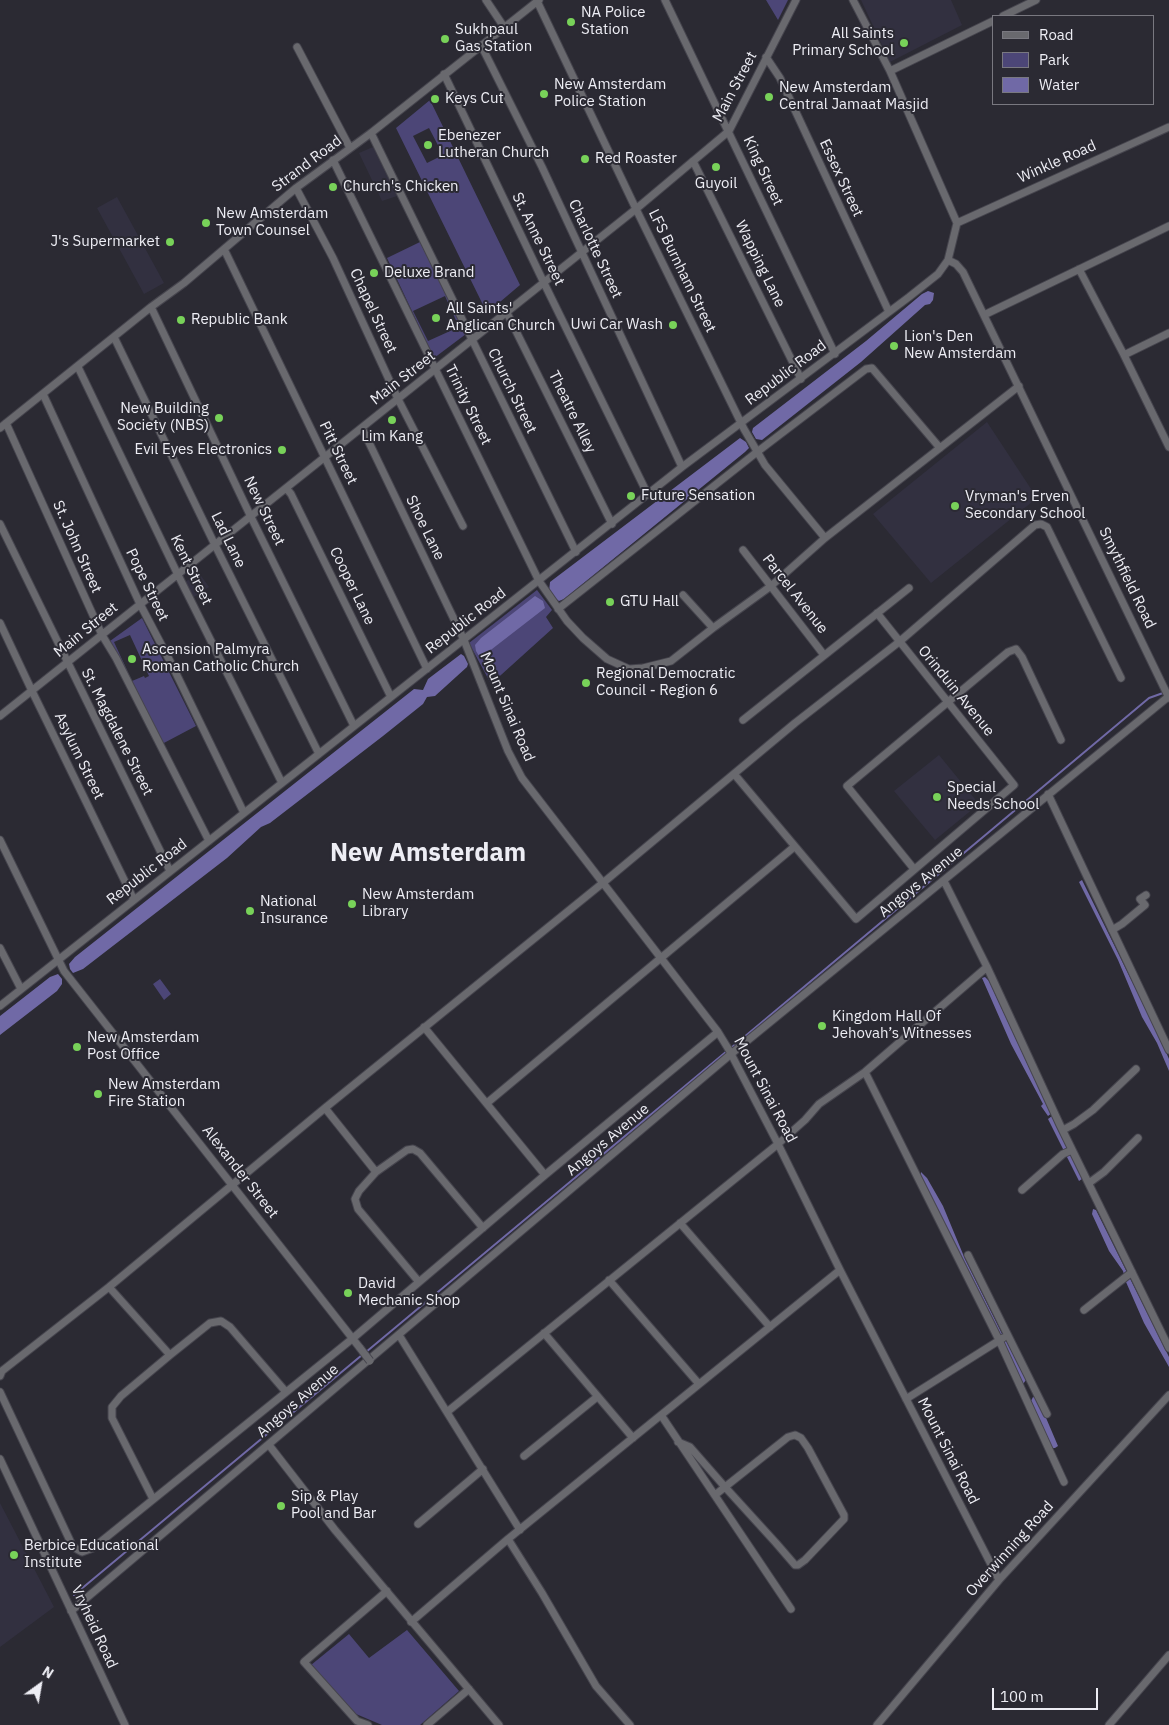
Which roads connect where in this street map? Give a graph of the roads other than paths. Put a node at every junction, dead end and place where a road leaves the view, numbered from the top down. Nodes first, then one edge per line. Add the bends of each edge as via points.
1 (486, 0) edge
2 (665, 0) edge
3 (796, 0) edge
4 (853, 0) edge
5 (1036, 0) edge
6 (538, 1) edge
7 (1005, 15) edge
8 (992, 21) edge
9 (504, 27) junction
10 (481, 45) junction
11 (297, 47) dead end
12 (766, 57) junction
13 (890, 71) junction
14 (444, 74) junction
15 (1169, 127) edge
16 (729, 131) junction
17 (371, 133) junction
18 (350, 148) junction
19 (333, 160) junction
20 (693, 161) junction
21 (296, 188) junction
22 (636, 209) junction
23 (957, 223) junction
24 (1169, 226) edge
25 (224, 249) junction
26 (581, 253) junction
27 (948, 260) junction
28 (1079, 269) junction
29 (544, 283) junction
30 (151, 307) junction
31 (507, 312) junction
32 (889, 312) junction
33 (984, 315) junction
34 (1169, 333) edge
35 (114, 336) junction
36 (472, 340) junction
37 (835, 354) junction
38 (1124, 355) junction
39 (78, 367) junction
40 (436, 369) junction
41 (801, 379) junction
42 (1019, 386) junction
43 (43, 394) junction
44 (398, 399) junction
45 (742, 422) junction
46 (6, 423) junction
47 (0, 428) edge
48 (362, 428) junction
49 (1169, 447) edge
50 (940, 448) junction
51 (757, 452) junction
52 (325, 457) junction
53 (682, 467) junction
54 (286, 488) junction
55 (648, 495) junction
56 (251, 516) junction
57 (0, 524) edge
58 (612, 524) junction
59 (463, 526) dead end
60 (825, 538) junction
61 (215, 545) junction
62 (743, 550) dead end
63 (576, 552) junction
64 (178, 575) junction
65 (539, 581) junction
66 (771, 586) junction
67 (909, 588) dead end
68 (683, 595) dead end
69 (140, 604) junction
70 (558, 609) junction
71 (877, 613) junction
72 (0, 623) edge
73 (713, 628) junction
74 (102, 635) junction
75 (464, 640) junction
76 (899, 642) junction
77 (824, 655) junction
78 (67, 663) junction
79 (427, 669) junction
80 (1121, 678) dead end
81 (1166, 681) edge
82 (32, 691) junction
83 (391, 697) junction
84 (1169, 698) edge
85 (947, 703) junction
86 (0, 716) edge
87 (743, 720) dead end
88 (354, 726) junction
89 (1061, 740) dead end
90 (319, 754) junction
91 (735, 775) junction
92 (282, 784) junction
93 (1048, 794) junction
94 (244, 813) junction
95 (0, 840) edge
96 (209, 841) junction
97 (794, 847) junction
98 (914, 869) junction
99 (170, 871) junction
100 (944, 881) junction
101 (604, 882) junction
102 (1146, 895) dead end
103 (134, 900) junction
104 (1112, 930) junction
105 (0, 948) edge
106 (661, 958) junction
107 (58, 960) junction
108 (987, 967) junction
109 (21, 989) junction
110 (0, 1006) edge
111 (424, 1027) junction
112 (718, 1032) junction
113 (1169, 1050) edge
114 (730, 1052) junction
115 (1136, 1069) dead end
116 (865, 1072) junction
117 (487, 1103) junction
118 (325, 1108) junction
119 (1063, 1130) junction
120 (1138, 1138) dead end
121 (778, 1144) junction
122 (1071, 1150) junction
123 (376, 1172) junction
124 (545, 1175) junction
125 (1088, 1183) junction
126 (233, 1186) junction
127 (1022, 1190) dead end
128 (680, 1223) junction
129 (483, 1228) junction
130 (968, 1255) dead end
131 (840, 1270) junction
132 (1132, 1272) junction
133 (609, 1280) junction
134 (419, 1282) junction
135 (109, 1287) junction
136 (1084, 1310) dead end
137 (770, 1327) junction
138 (544, 1333) junction
139 (399, 1335) junction
140 (1007, 1335) junction
141 (352, 1339) junction
142 (999, 1340) junction
143 (1169, 1348) edge
144 (170, 1355) junction
145 (368, 1360) junction
146 (0, 1376) edge
147 (699, 1384) junction
148 (0, 1392) edge
149 (286, 1392) junction
150 (1169, 1395) edge
151 (597, 1396) junction
152 (906, 1399) junction
153 (447, 1412) junction
154 (1047, 1414) dead end
155 (661, 1415) junction
156 (632, 1438) junction
157 (678, 1442) junction
158 (269, 1445) junction
159 (524, 1456) dead end
160 (0, 1459) edge
161 (483, 1470) junction
162 (1064, 1482) dead end
163 (726, 1487) junction
164 (714, 1495) junction
165 (153, 1500) junction
166 (418, 1524) dead end
167 (520, 1530) junction
168 (508, 1539) junction
169 (999, 1580) junction
170 (387, 1591) junction
171 (791, 1609) dead end
172 (72, 1611) junction
173 (411, 1622) junction
174 (1169, 1655) edge
175 (469, 1688) junction
176 (125, 1725) edge
177 (368, 1725) edge
178 (427, 1725) edge
179 (499, 1725) edge
180 (630, 1725) edge
181 (876, 1725) edge
182 (1109, 1725) edge

1 - 9 street
2 - 16 street, King Street
3 - 12 street, Main Street
4 - 13 street
5 - 7 street
6 - 9 street, Strand Road
6 - 22 street, LFS Burnham Street
8 - 13 street
9 - 10 street, Strand Road
10 - 14 street, Strand Road
10 - 26 street, Charlotte Street
11 - 18 street
12 - 16 street, Main Street
12 - 32 street, Essex Street via 780,78
13 - 23 street
14 - 17 street, Strand Road
14 - 29 street, St. Anne Street
15 - 23 street, Winkle Road
16 - 20 street, Main Street
16 - 37 street, King Street
17 - 18 street, Strand Road
17 - 36 street, Church Street
18 - 19 street, Strand Road
19 - 21 street, Strand Road
19 - 40 street, Trinity Street
20 - 22 street, Main Street
20 - 41 street, Wapping Lane
21 - 25 street, Strand Road
21 - 44 street, Chapel Street via 335,262
22 - 26 street, Main Street
22 - 45 street, LFS Burnham Street
23 - 27 street
24 - 28 street
25 - 30 street, Strand Road
25 - 52 street, Pitt Street
26 - 29 street, Main Street
26 - 53 street, Charlotte Street
27 - 32 street, Republic Road via 938,274
27 - 33 street, Smythfield Road via 963,272
28 - 33 street
28 - 38 street
29 - 31 street, Main Street
29 - 55 street, St. Anne Street
30 - 35 street, Strand Road
30 - 56 street, New Street
31 - 36 street, Main Street
31 - 58 street, Theatre Alley
32 - 37 street, Republic Road
33 - 42 street, Smythfield Road
34 - 38 street
35 - 39 street, Strand Road
35 - 61 street, Lad Lane
36 - 40 street, Main Street
36 - 63 street, Church Street
37 - 41 street, Republic Road
38 - 49 street
39 - 43 street, Strand Road
39 - 64 street, Kent Street
40 - 44 street, Main Street
40 - 65 street, Trinity Street
41 - 45 street, Republic Road
42 - 50 street, Trinity Street
42 - 81 street, Smythfield Road
43 - 46 street, Strand Road
43 - 69 street, Pope Street
44 - 48 street, Main Street
44 - 59 street, Chapel Street
45 - 51 street, LFS Burnham Street
45 - 53 street, Republic Road
46 - 47 street, Strand Road
46 - 74 street, St. John Street
48 - 52 street, Main Street
48 - 75 street, Shoe Lane
50 - 51 street via 872,368 866,369
50 - 60 street, Trinity Street
51 - 60 street, LFS Burnham Street
51 - 70 street
52 - 54 street, Main Street
52 - 79 street, Pitt Street
53 - 55 street, Republic Road
54 - 56 street, Main Street
54 - 83 street, Cooper Lane
55 - 58 street, Republic Road
56 - 61 street, Main Street
56 - 88 street, New Street
57 - 78 street, St. Magdalene Street
58 - 63 street, Republic Road
60 - 66 street, Trinity Street
61 - 64 street, Main Street
61 - 90 street, Lad Lane
62 - 66 street, Parcel Avenue
63 - 65 street, Republic Road
64 - 69 street, Main Street
64 - 92 street, Kent Street
65 - 70 street, Trinity Street
65 - 75 street, Republic Road
66 - 73 street, Trinity Street
66 - 77 street, Parcel Avenue
67 - 71 street
68 - 73 street
69 - 74 street, Main Street
69 - 94 street, Pope Street
70 - 73 street, Trinity Street via 607,659 629,668 672,661
71 - 76 street, Orinduin Avenue
71 - 77 street
72 - 82 street, Asylum Street
74 - 78 street, Main Street
74 - 96 street, St. John Street
75 - 79 street, Republic Road
75 - 101 street, Mount Sinai Road via 522,778
76 - 80 street via 1035,525 1041,524 1047,527
76 - 85 street, Orinduin Avenue
76 - 91 street
77 - 87 street
78 - 82 street, Main Street
78 - 99 street, St. Magdalene Street
79 - 83 street, Republic Road
81 - 84 street, Smythfield Road
82 - 86 street, Main Street
82 - 103 street, Asylum Street
83 - 88 street, Republic Road
84 - 93 street, Angoys Avenue
85 - 89 street via 1008,652 1016,649
85 - 98 street, Orinduin Avenue via 1014,785
85 - 98 street via 847,786
88 - 90 street, Republic Road
90 - 92 street, Republic Road
91 - 97 street
91 - 101 street
92 - 94 street, Republic Road
93 - 100 street, Angoys Avenue
93 - 104 street
94 - 96 street, Republic Road
95 - 107 street, Alexander Street
96 - 99 street, Republic Road
97 - 98 street via 856,919
97 - 106 street
99 - 103 street, Republic Road
100 - 108 street
100 - 114 street, Angoys Avenue
101 - 106 street, Mount Sinai Road
101 - 111 street
102 - 104 street via 1140,899 1145,905
103 - 107 street, Republic Road
104 - 113 street
105 - 109 street
106 - 112 street, Mount Sinai Road
106 - 117 street
107 - 109 street, Republic Road
107 - 126 street, Alexander Street
108 - 116 street
108 - 119 street
109 - 110 street, Republic Road
111 - 117 street
111 - 118 street
112 - 114 street, Mount Sinai Road
112 - 124 street
114 - 121 street, Mount Sinai Road
114 - 139 street, Angoys Avenue
115 - 119 street via 1093,1110
116 - 121 street via 819,1104
116 - 142 street
117 - 124 street
118 - 123 street
118 - 126 street
119 - 122 street
120 - 125 street via 1104,1172
121 - 128 street
121 - 131 street, Mount Sinai Road
122 - 125 street
122 - 127 street
123 - 129 street via 413,1149 420,1153
123 - 134 street via 359,1191 355,1200 358,1209
124 - 129 street
125 - 132 street
126 - 135 street
126 - 141 street, Alexander Street
128 - 133 street
128 - 137 street
129 - 134 street
130 - 140 street
131 - 137 street
131 - 152 street, Mount Sinai Road
132 - 136 street
132 - 143 street
133 - 138 street
133 - 147 street
134 - 141 street
135 - 144 street
135 - 146 street via 2,1370
137 - 147 street
138 - 151 street
138 - 153 street
139 - 145 street, Angoys Avenue
139 - 153 street
140 - 142 street
140 - 154 street
141 - 145 street, Alexander Street, bridge
141 - 149 street
142 - 152 street
142 - 162 street
144 - 149 street via 210,1323 221,1321 230,1327
144 - 165 street via 112,1407 112,1418
145 - 158 street, Angoys Avenue
147 - 155 street
148 - 165 street via 73,1547 82,1552 93,1548
149 - 165 street
150 - 169 street, Overwinning Road
151 - 156 street
151 - 159 street
152 - 169 street, Mount Sinai Road
153 - 161 street
155 - 156 street
155 - 157 street
156 - 167 street
157 - 163 street via 690,1447
157 - 164 street
158 - 170 street
158 - 172 street, Angoys Avenue
160 - 172 street, Vryheid Road
161 - 166 street
161 - 167 street
163 - 163 street via 788,1437 795,1435 808,1448 844,1519 804,1560 795,1565
163 - 164 street
164 - 171 street
167 - 168 street
168 - 173 street
168 - 180 street via 596,1686
169 - 181 street, Overwinning Road
170 - 173 street
170 - 177 street via 304,1662 357,1721
172 - 176 street, Vryheid Road
173 - 175 street
174 - 182 street
175 - 178 street
175 - 179 street

